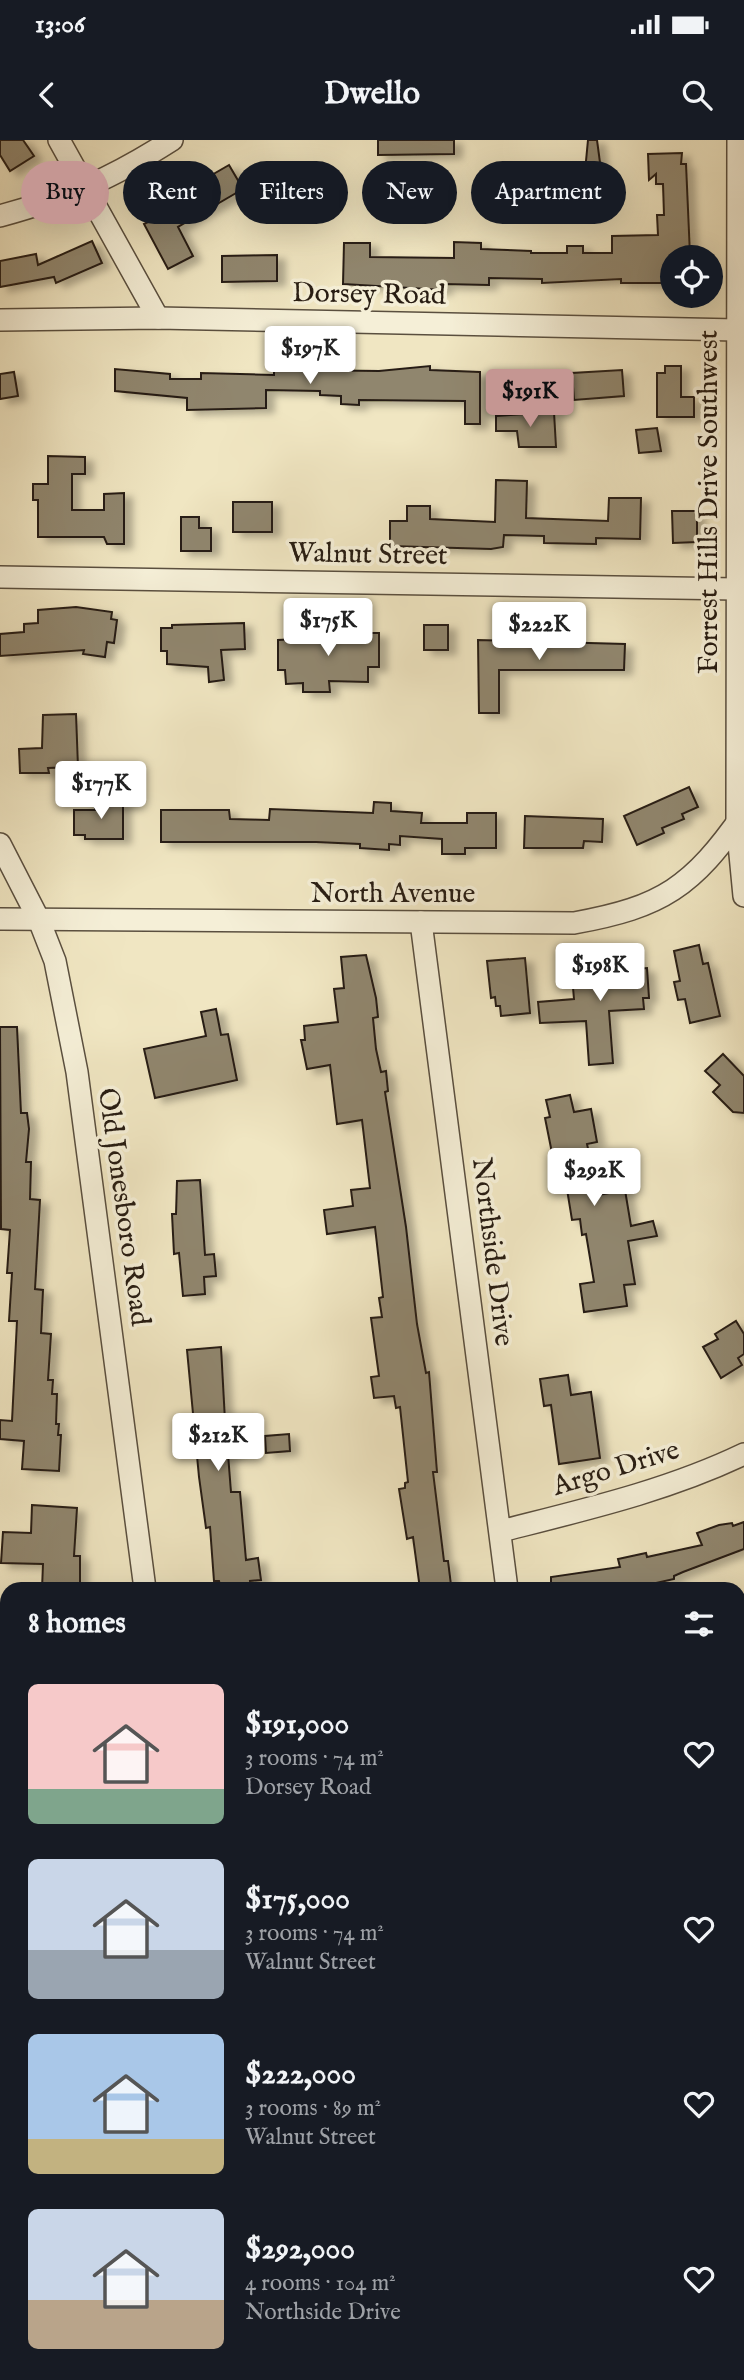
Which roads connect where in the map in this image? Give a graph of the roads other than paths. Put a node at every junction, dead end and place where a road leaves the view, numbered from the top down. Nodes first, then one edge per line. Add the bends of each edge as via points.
1 (59, 140) edge
2 (172, 140) edge
3 (738, 140) edge
4 (71, 161) edge
5 (109, 178) edge
6 (21, 209) edge
7 (0, 216) edge
8 (106, 224) edge
9 (158, 318) junction
10 (0, 320) edge
11 (737, 330) junction
12 (0, 577) edge
13 (736, 589) junction
14 (741, 818) edge
15 (0, 844) edge
16 (744, 896) edge
17 (0, 919) edge
18 (39, 920) junction
19 (421, 922) junction
20 (744, 1454) edge
21 (500, 1531) junction
22 (144, 1582) edge
23 (506, 1582) edge

1 - 4 street
2 - 5 street
3 - 11 street, Forrest Hills Drive Southwest
6 - 7 street
8 - 9 street
9 - 10 street, Dorsey Road
9 - 11 street, Dorsey Road
11 - 13 street, Forrest Hills Drive Southwest
12 - 13 street, Walnut Street
13 - 14 street, Forrest Hills Drive Southwest
14 - 16 street, Forrest Hills Drive Southwest
14 - 19 street, North Avenue via 686,881 658,900 624,914 574,923
15 - 18 street, Old Jonesboro Road
17 - 18 street, North Avenue
18 - 19 street, North Avenue
18 - 22 street, Old Jonesboro Road via 55,961 78,1072
19 - 21 street, Northside Drive
20 - 21 street, Argo Drive via 637,1496
21 - 23 street, Northside Drive

